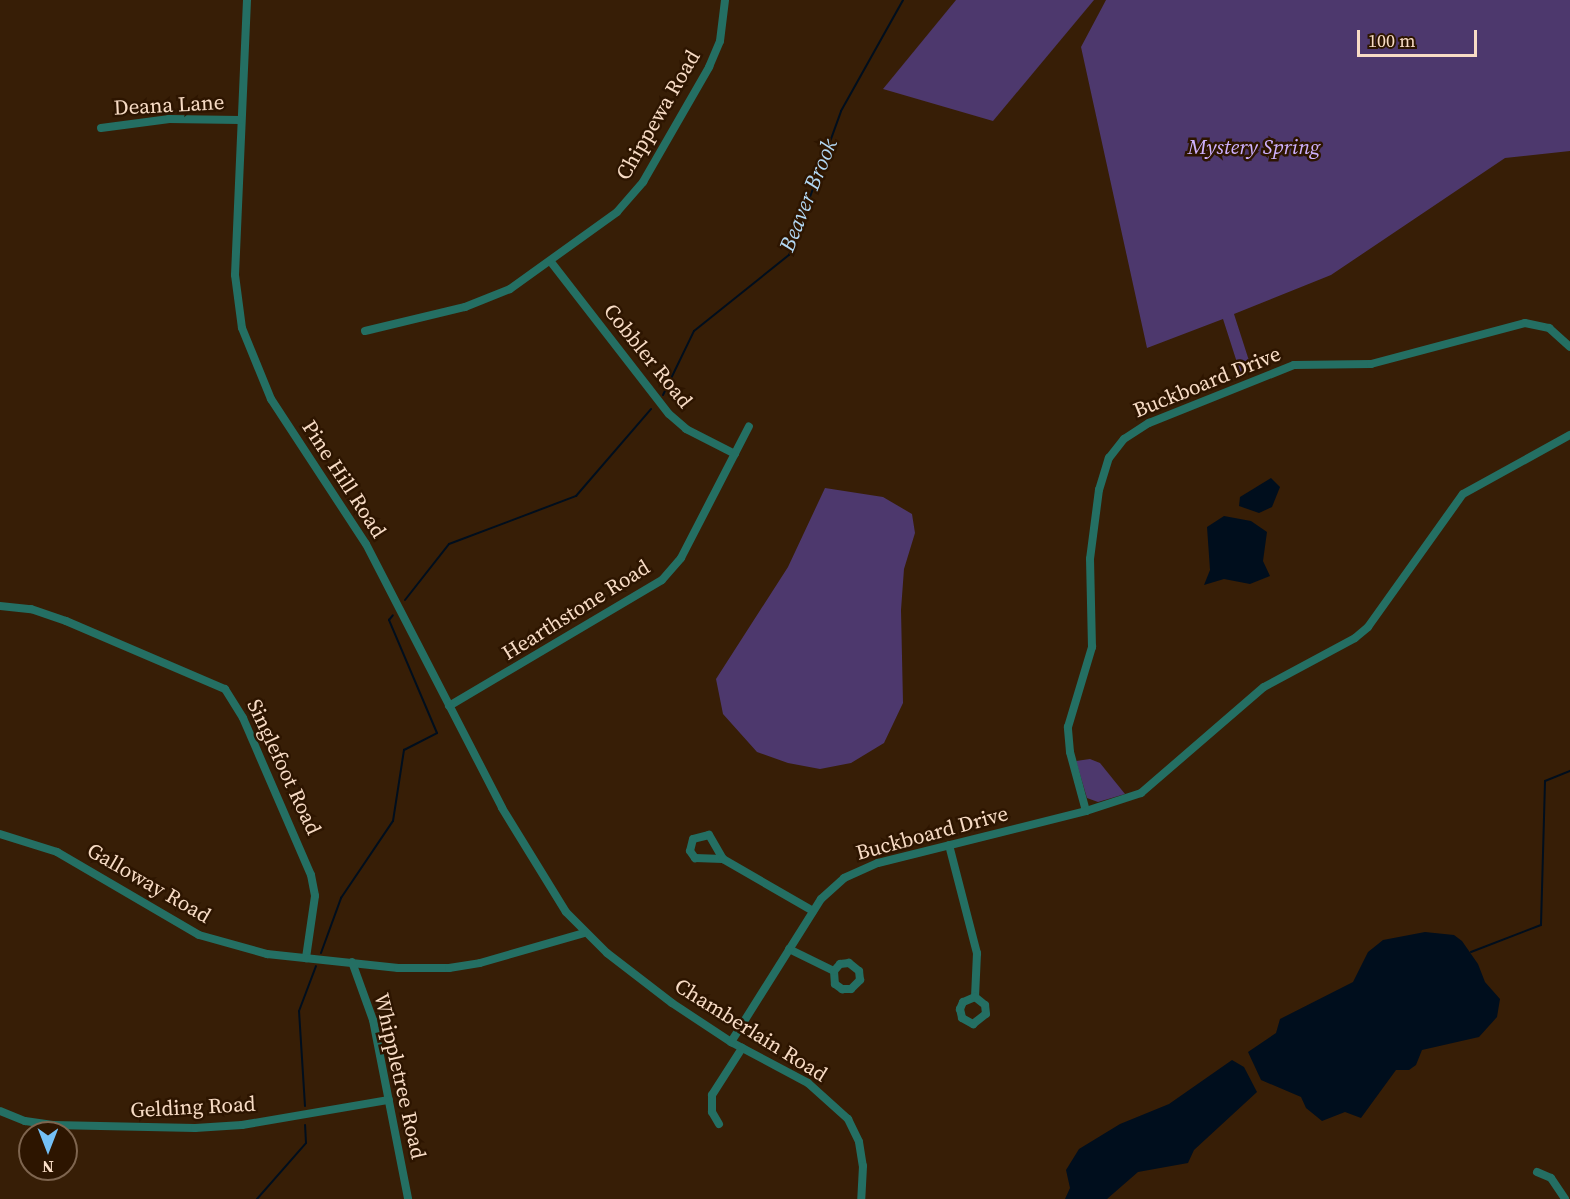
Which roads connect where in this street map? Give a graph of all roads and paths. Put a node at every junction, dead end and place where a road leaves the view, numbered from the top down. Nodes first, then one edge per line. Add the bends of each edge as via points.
1 (247, 0) edge
2 (725, 0) edge
3 (240, 120) junction
4 (101, 128) dead end
5 (551, 262) junction
6 (365, 330) dead end
7 (1570, 347) edge
8 (749, 426) dead end
9 (1570, 435) edge
10 (735, 454) junction
11 (0, 606) edge
12 (449, 706) junction
13 (1086, 811) junction
14 (0, 834) edge
15 (949, 845) junction
16 (723, 859) junction
17 (813, 911) junction
18 (584, 933) junction
19 (789, 949) junction
20 (306, 958) junction
21 (352, 962) junction
22 (834, 971) dead end
23 (975, 997) dead end
24 (731, 1042) junction
25 (742, 1048) junction
26 (389, 1100) junction
27 (0, 1111) edge
28 (719, 1124) dead end
29 (1538, 1172) dead end
30 (408, 1199) edge
31 (861, 1199) edge
32 (1565, 1199) edge

1 - 3 street, Pine Hill Road
2 - 5 street, Chippewa Road via 720,41 709,67 639,188 617,212
3 - 4 street, Deana Lane via 160,119
3 - 12 street, Pine Hill Road via 235,274 239,314 252,358 271,399 366,544
5 - 6 street, Chippewa Road via 496,296
5 - 10 street, Cobbler Road via 669,414 686,429
7 - 13 street, Buckboard Drive via 1549,328 1525,322 1371,364 1294,365 1149,423 1124,439 1109,458 1099,490 1090,559 1092,647 1068,727 1070,752
8 - 10 street, Hearthstone Road
9 - 13 street, Buckboard Drive via 1463,494 1379,616 1355,638 1264,687 1141,793
10 - 12 street, Hearthstone Road via 681,558 662,580
11 - 20 street, Singlefoot Road via 31,609 66,621 225,689 243,718 311,875 315,896
12 - 18 street, Pine Hill Road via 519,839
13 - 15 street, Buckboard Drive
14 - 20 street, Galloway Road via 57,852 200,935 267,954
15 - 17 street, Buckboard Drive via 856,871 829,890
15 - 23 street via 975,943
16 - 16 street via 699,861 692,855 691,843 696,836 709,835
16 - 17 street
17 - 19 street, Buckboard Drive
18 - 21 street, Galloway Road via 480,963 425,969
18 - 24 street, Chamberlain Road via 672,1003
19 - 22 street
19 - 24 street, Buckboard Drive
20 - 21 street, Galloway Road
21 - 26 street, Whippletree Road via 373,1020
24 - 25 street, Chamberlain Road
25 - 28 street via 712,1095 712,1112
25 - 31 street, Chamberlain Road via 808,1083 848,1119 863,1166
26 - 27 street, Gelding Road via 242,1125 195,1128 53,1125 25,1121
26 - 30 street, Whippletree Road
29 - 32 street via 1551,1178

